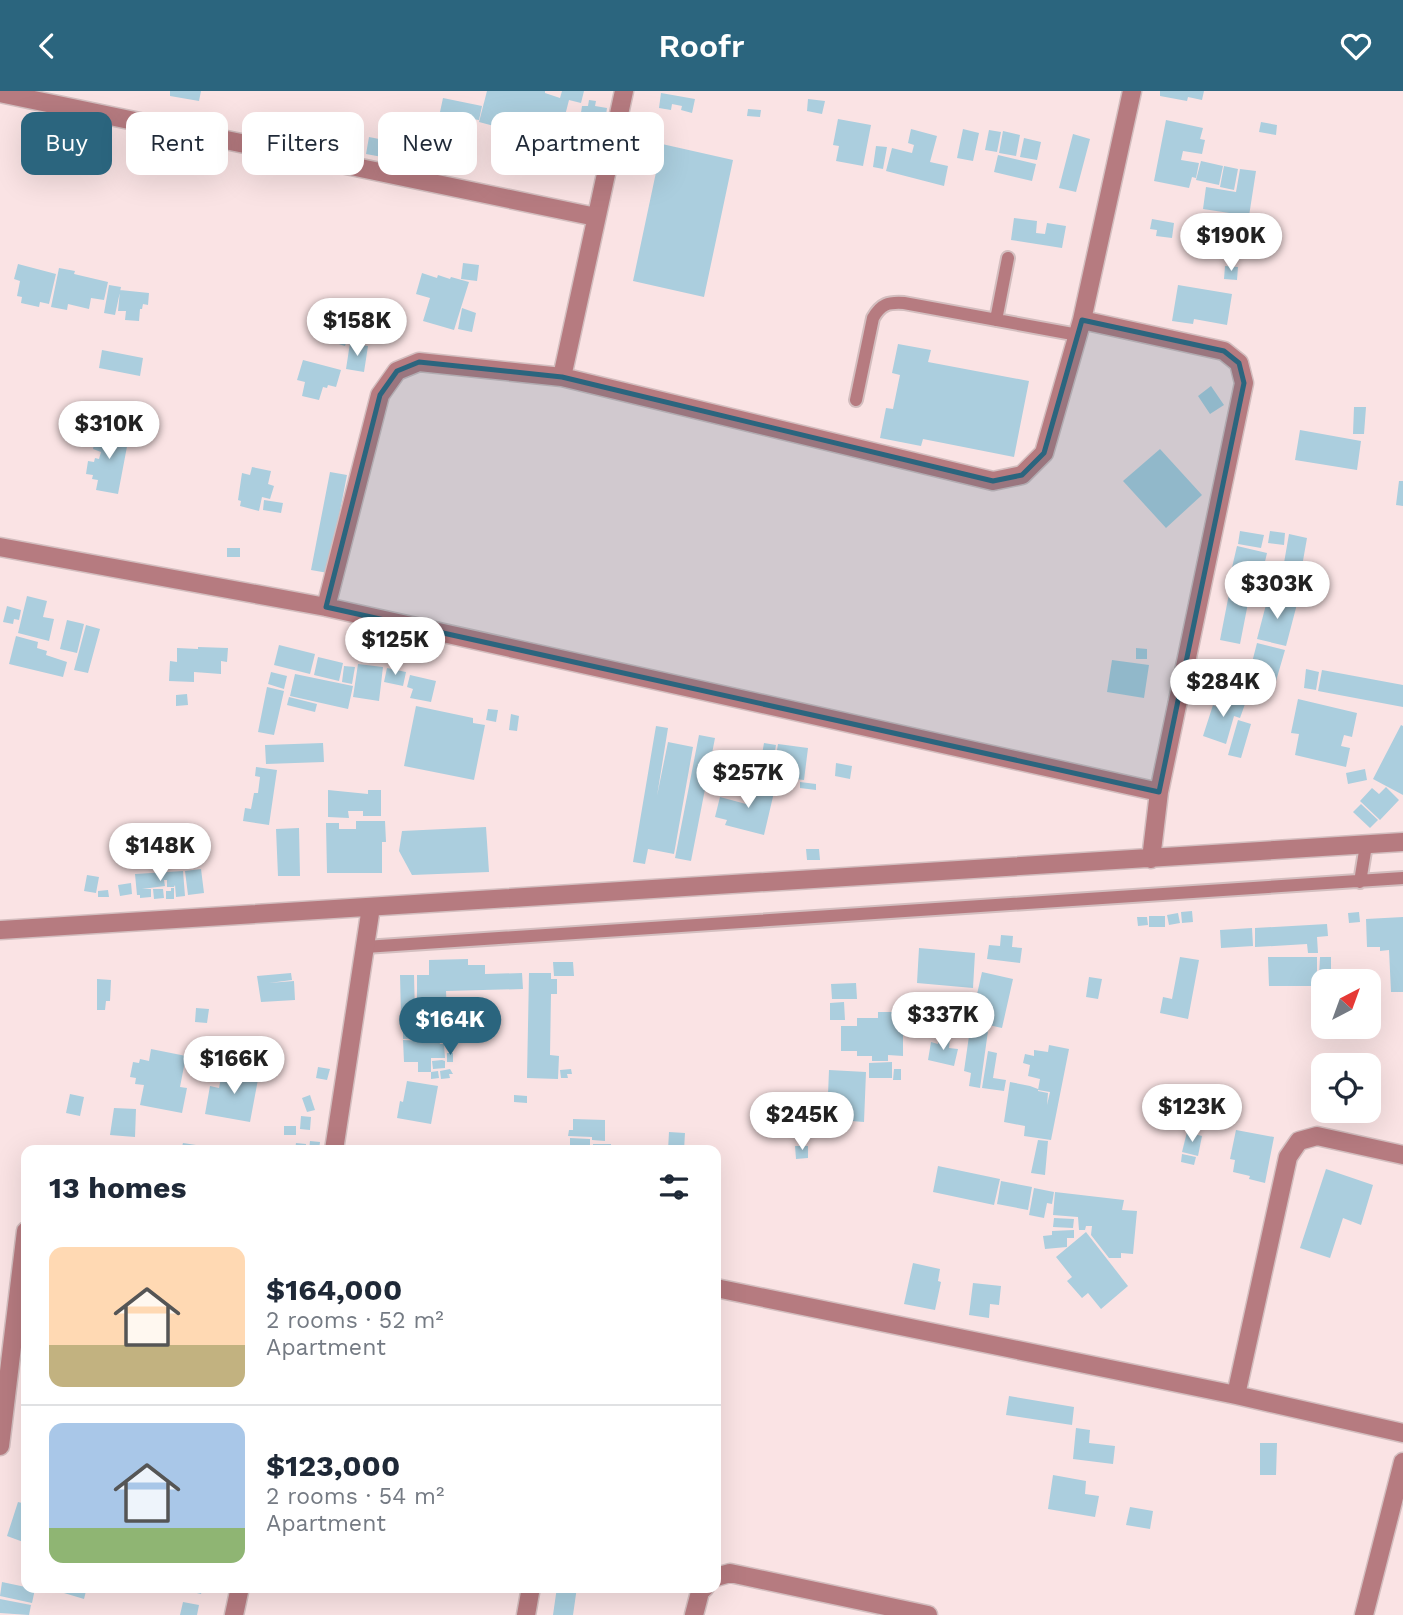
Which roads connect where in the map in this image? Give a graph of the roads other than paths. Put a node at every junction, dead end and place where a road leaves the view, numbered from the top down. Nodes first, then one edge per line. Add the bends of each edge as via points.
1 (624, 91) edge
2 (1132, 91) edge
3 (0, 93) edge
4 (596, 217) junction
5 (1008, 258) dead end
6 (996, 320) junction
7 (1080, 328) junction
8 (562, 377) junction
9 (856, 400) dead end
10 (0, 547) edge
11 (326, 607) junction
12 (1159, 792) junction
13 (1403, 842) edge
14 (1366, 845) junction
15 (1151, 859) junction
16 (1403, 879) edge
17 (1360, 881) junction
18 (371, 907) junction
19 (0, 930) edge
20 (365, 947) junction
21 (335, 1145) edge
22 (1403, 1155) edge
23 (21, 1272) edge
24 (721, 1289) edge
25 (1236, 1395) junction
26 (1403, 1433) edge
27 (0, 1446) edge
28 (1403, 1462) edge
29 (721, 1576) edge
30 (239, 1593) edge
31 (530, 1593) edge
32 (700, 1593) edge
33 (234, 1615) edge
34 (526, 1615) edge
35 (694, 1615) edge
36 (928, 1615) edge
37 (1364, 1615) edge

1 - 4 street
2 - 7 street
3 - 4 street
4 - 8 street
5 - 6 lane
6 - 7 lane
6 - 9 lane via 887,303 873,318
7 - 8 street via 1044,453 1022,475 993,481
7 - 12 street via 1224,351 1240,363 1244,383
8 - 11 street via 419,362 397,371 380,395
10 - 11 street
11 - 12 street
12 - 15 street
13 - 14 street
14 - 15 street
14 - 17 lane
15 - 18 street
16 - 17 lane
17 - 20 lane
18 - 19 street
18 - 20 street
20 - 21 street
22 - 25 street via 1317,1136 1299,1141 1288,1157
23 - 27 street
24 - 25 street
25 - 26 street
28 - 37 street
29 - 36 street via 730,1573
30 - 33 street
31 - 34 street
32 - 35 street

